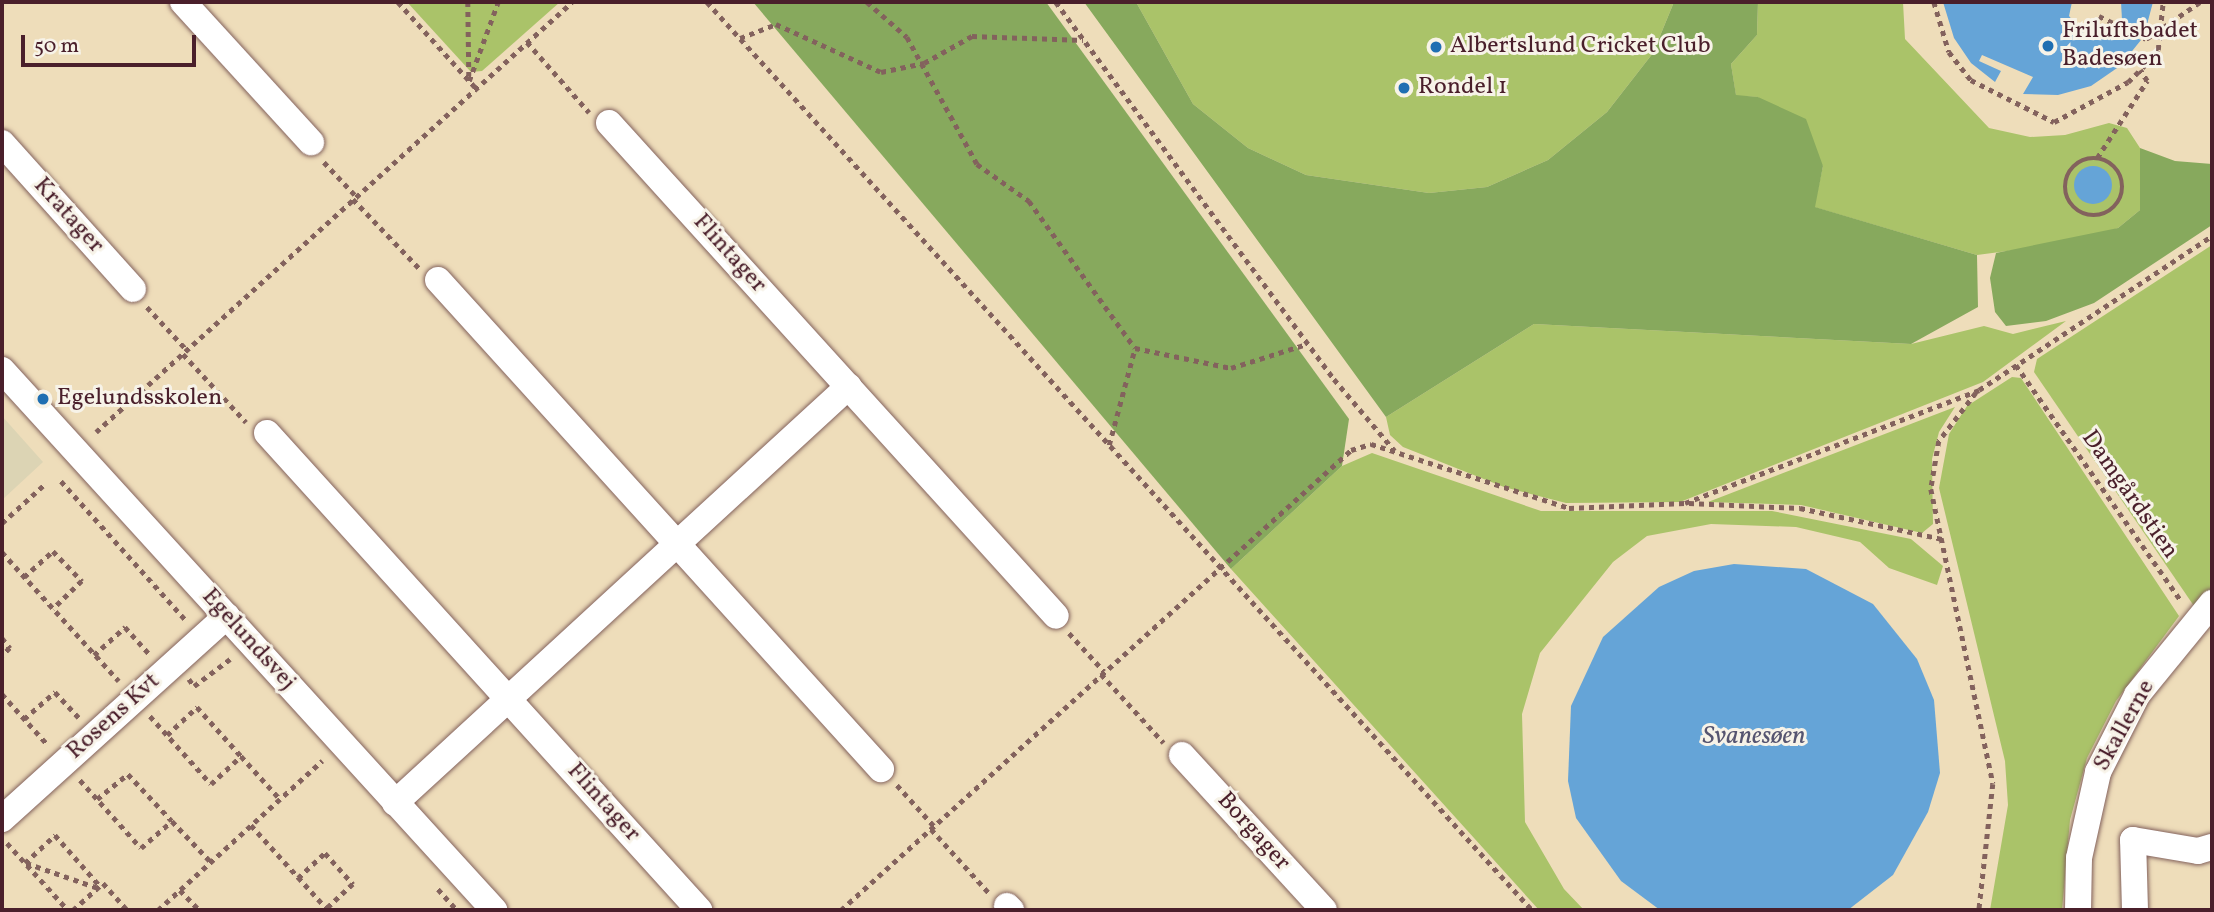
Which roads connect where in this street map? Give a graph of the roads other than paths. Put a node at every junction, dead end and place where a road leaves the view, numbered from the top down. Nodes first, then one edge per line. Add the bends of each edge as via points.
1 (183, 2) edge
2 (609, 123) road end
3 (311, 142) road end
4 (2, 143) edge
5 (438, 280) road end
6 (133, 289) road end
7 (2, 370) edge
8 (849, 386) junction
9 (267, 433) road end
10 (677, 541) junction
11 (2203, 611) edge
12 (227, 615) junction
13 (1056, 616) road end
14 (506, 696) junction
15 (1182, 754) road end
16 (881, 769) road end
17 (395, 803) junction
18 (2, 819) edge
19 (2212, 847) edge
20 (494, 910) edge
21 (699, 910) edge
22 (1324, 910) edge
23 (2078, 910) edge
24 (2136, 910) edge

1 - 3 street
2 - 8 street, Flintager
4 - 6 street, Kratager
5 - 10 street
7 - 12 street, Egelundsvej
8 - 10 street
8 - 13 street, Flintager
9 - 14 street, Flintager
10 - 14 street
10 - 16 street
11 - 23 street, Skallerne via 2137,695 2098,772 2079,858
12 - 17 street, Egelundsvej
12 - 18 street, Rosens Kvt via 166,654 135,699
14 - 17 street
14 - 21 street, Flintager
15 - 22 street, Borgager
17 - 20 street, Egelundsvej
19 - 24 street via 2198,851 2133,840

